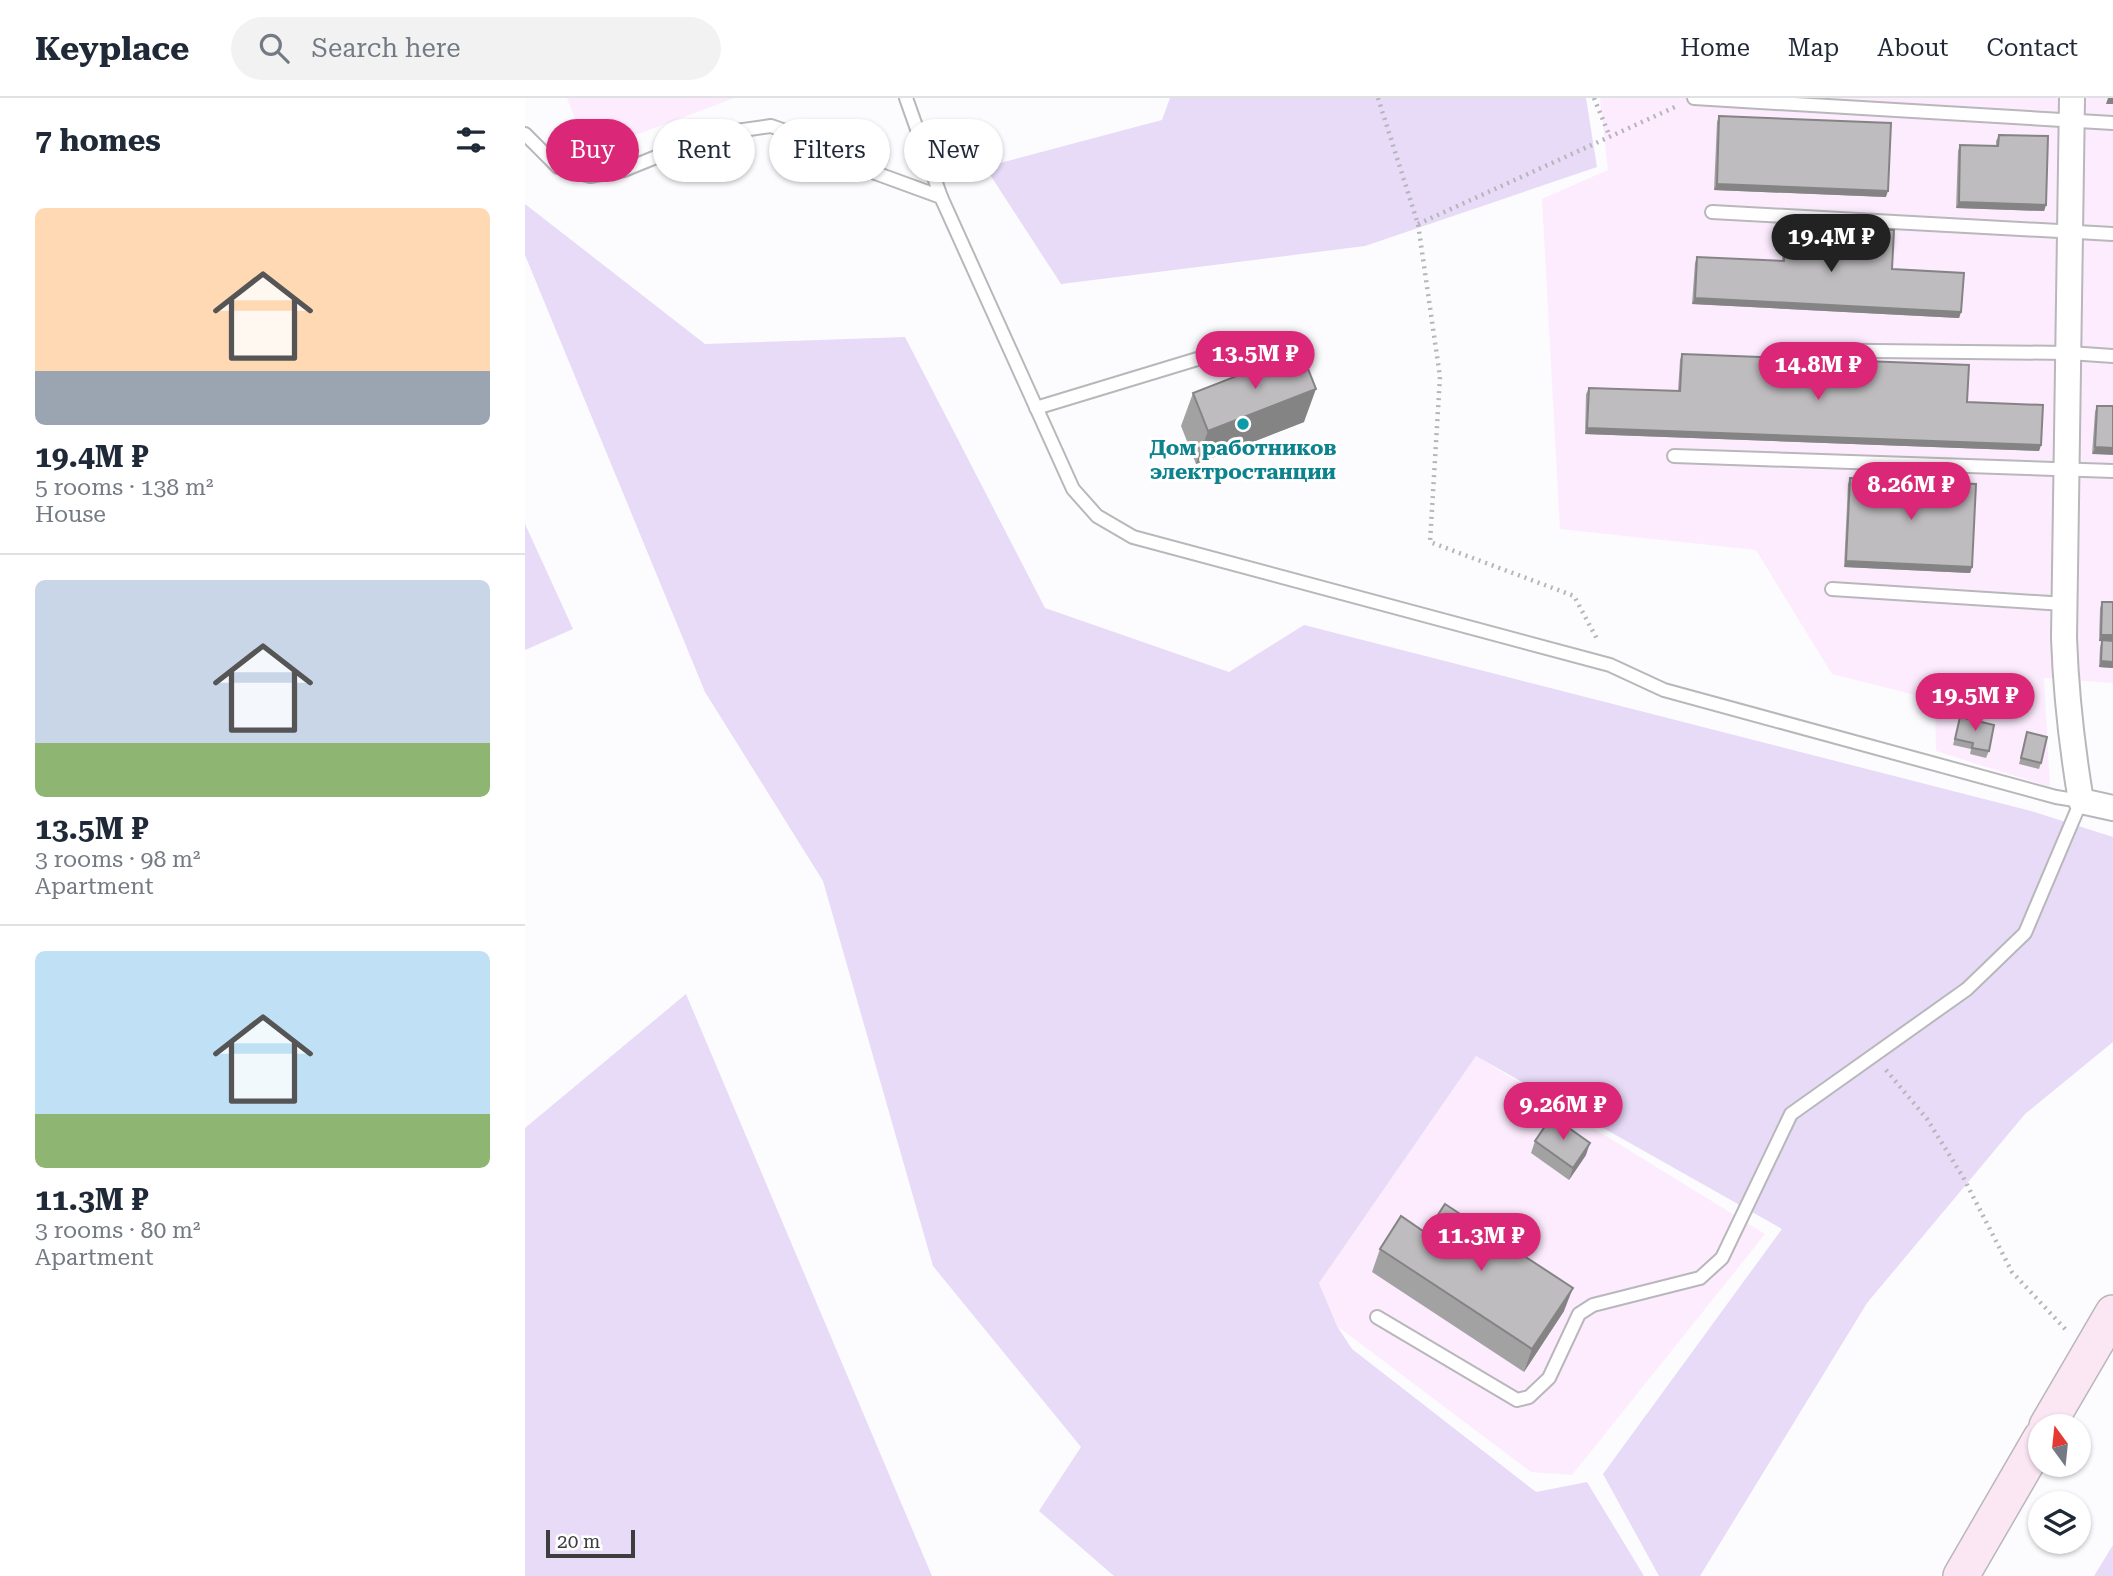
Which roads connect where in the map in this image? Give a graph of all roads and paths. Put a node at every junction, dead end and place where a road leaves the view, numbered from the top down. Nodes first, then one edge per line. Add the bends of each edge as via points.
1 (906, 98) edge
2 (1378, 98) edge
3 (1594, 98) edge
4 (1694, 98) edge
5 (2072, 109) edge
6 (2113, 123) edge
7 (525, 134) edge
8 (1610, 136) junction
9 (941, 197) junction
10 (1712, 212) dead end
11 (1418, 224) junction
12 (2070, 231) junction
13 (2113, 234) edge
14 (1227, 350) dead end
15 (1785, 350) dead end
16 (2069, 353) junction
17 (2113, 356) edge
18 (1036, 408) junction
19 (1674, 456) dead end
20 (2068, 468) junction
21 (2113, 471) edge
22 (1832, 590) dead end
23 (2065, 604) junction
24 (1610, 665) junction
25 (2081, 802) junction
26 (2113, 808) edge
27 (1874, 1056) junction
28 (2113, 1313) edge
29 (1377, 1317) dead end
30 (2087, 1357) junction
31 (2054, 1414) edge
32 (2028, 1460) edge
33 (1961, 1576) edge

1 - 9 lane
2 - 11 path
3 - 8 path
4 - 5 lane
4 - 8 path
5 - 6 lane
5 - 12 street
7 - 9 lane via 558,167 590,176 624,170 729,132 771,125 817,142 859,167
8 - 11 path
9 - 18 lane
10 - 12 lane
11 - 24 path via 1440,377 1430,541 1574,596
12 - 13 lane
12 - 16 street
14 - 18 lane
15 - 16 lane
16 - 17 lane
16 - 20 street
18 - 24 lane via 1073,489 1097,516 1133,537
19 - 20 lane
20 - 21 lane
20 - 23 street
22 - 23 lane
23 - 25 street via 2069,731
24 - 25 lane via 1664,691
25 - 26 street
25 - 27 lane via 2025,933 1968,989
27 - 29 lane via 1791,1114 1722,1258 1700,1278 1593,1305 1579,1314 1549,1378 1529,1397 1517,1400
27 - 30 path via 1927,1119 2013,1272
28 - 30 street
30 - 31 street
32 - 33 street

